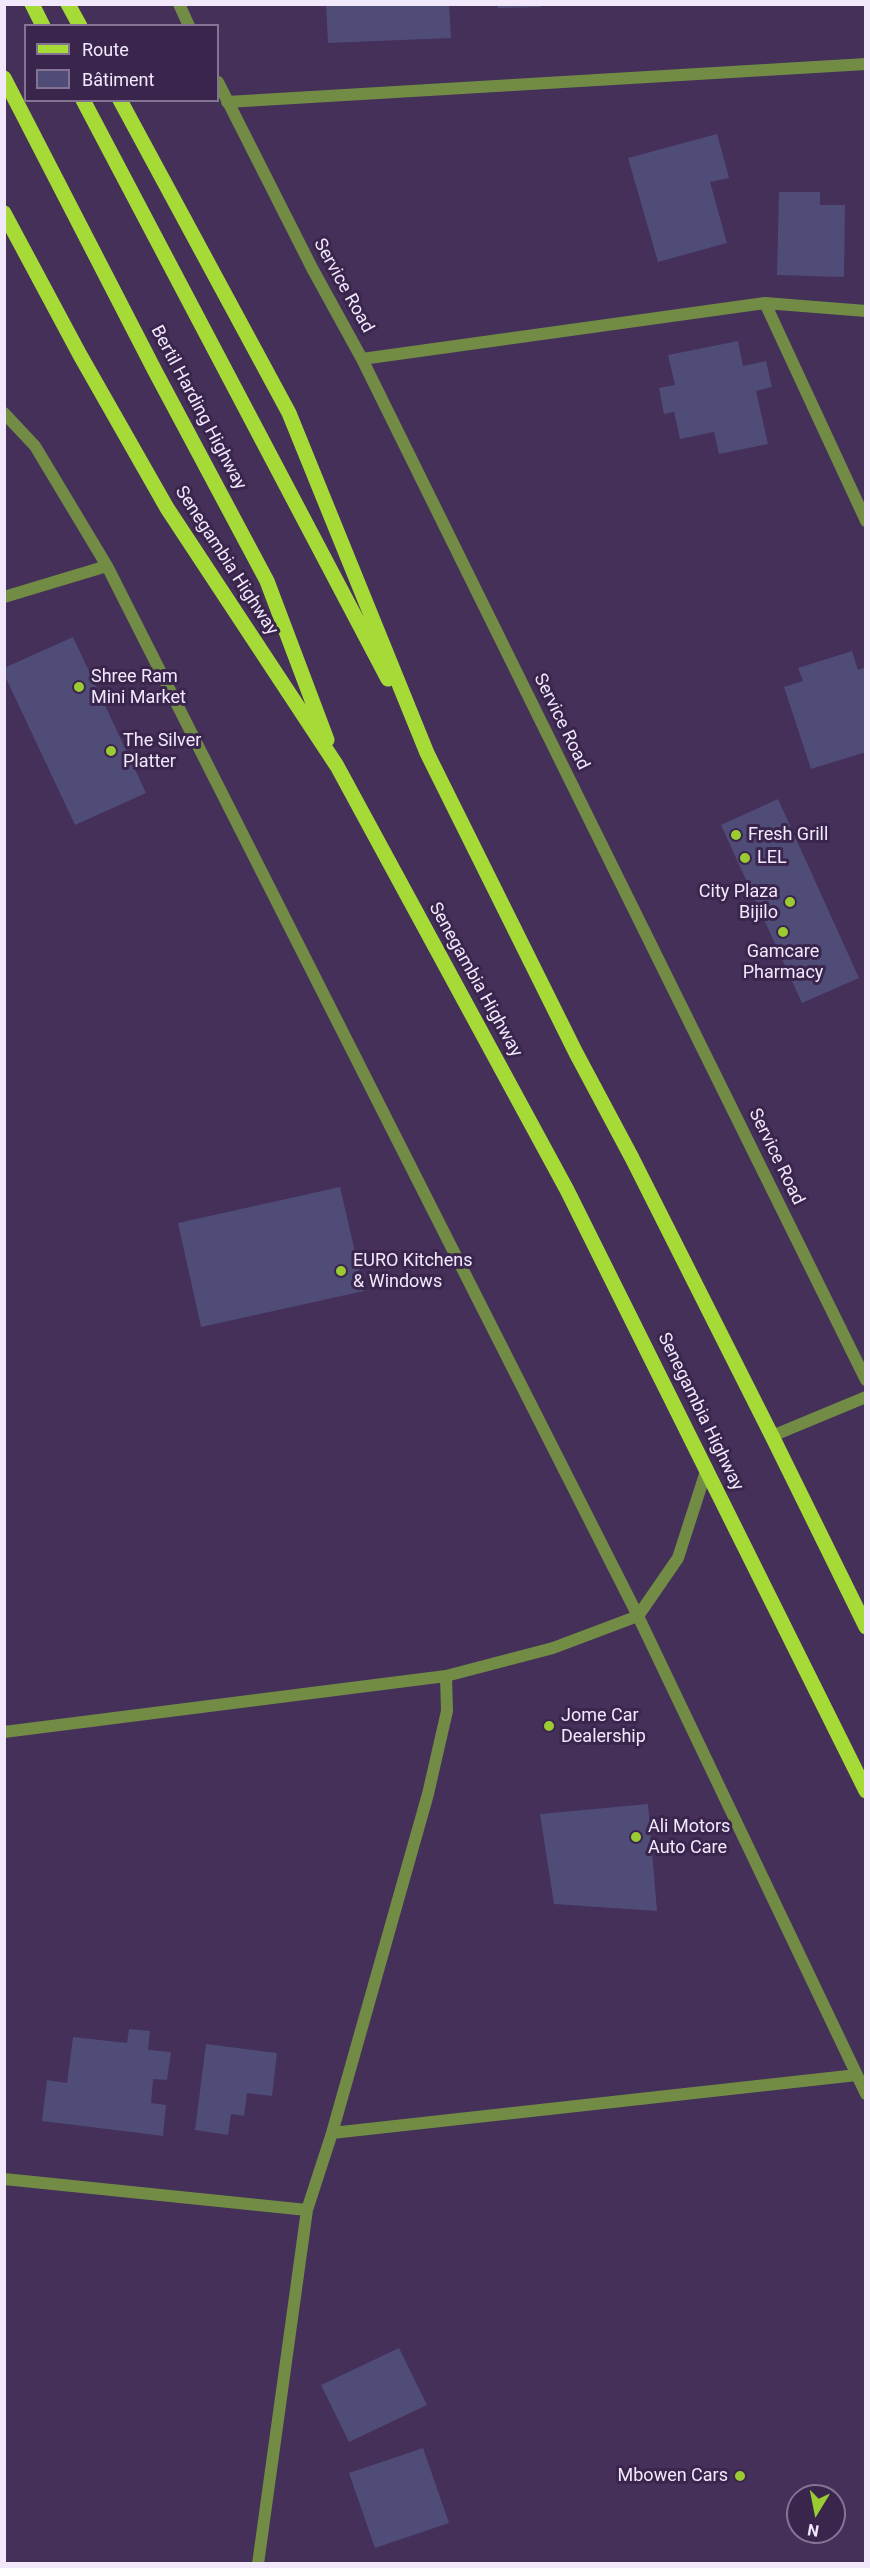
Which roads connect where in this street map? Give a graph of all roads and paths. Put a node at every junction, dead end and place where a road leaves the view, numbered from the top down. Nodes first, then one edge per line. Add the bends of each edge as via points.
1 (32, 4) edge
2 (68, 4) edge
3 (179, 4) edge
4 (42, 24) edge
5 (79, 24) edge
6 (188, 24) edge
7 (866, 64) edge
8 (4, 78) edge
9 (219, 84) edge
10 (84, 102) edge
11 (121, 102) edge
12 (227, 102) junction
13 (4, 213) edge
14 (765, 303) junction
15 (866, 311) edge
16 (362, 359) junction
17 (4, 413) edge
18 (866, 520) edge
19 (107, 566) junction
20 (4, 597) edge
21 (427, 753) junction
22 (337, 766) junction
23 (866, 1380) edge
24 (866, 1397) edge
25 (772, 1436) junction
26 (707, 1468) junction
27 (638, 1616) junction
28 (866, 1628) edge
29 (446, 1676) junction
30 (4, 1732) edge
31 (866, 1791) edge
32 (857, 2075) junction
33 (866, 2094) edge
34 (332, 2133) junction
35 (4, 2179) edge
36 (307, 2210) junction
37 (258, 2564) edge

1 - 4 main road
2 - 5 main road
3 - 6 street
7 - 12 street
8 - 22 main road, Bertil Harding Highway via 267,581
9 - 12 street, Service Road
10 - 21 main road
11 - 21 main road via 290,413
12 - 16 street, Service Road
13 - 22 main road, Senegambia Highway via 167,508
14 - 15 street
14 - 16 street
14 - 18 street
16 - 23 street, Service Road
17 - 19 street via 35,446
19 - 20 street
19 - 27 street
21 - 25 main road
22 - 26 main road, Senegambia Highway via 561,1180
24 - 25 street
25 - 28 main road
26 - 27 street via 678,1558
26 - 31 main road, Senegambia Highway
27 - 29 street via 553,1648
27 - 32 street
29 - 30 street
29 - 34 street via 447,1711 428,1794
32 - 33 street
32 - 34 street
34 - 36 street
35 - 36 street
36 - 37 street

